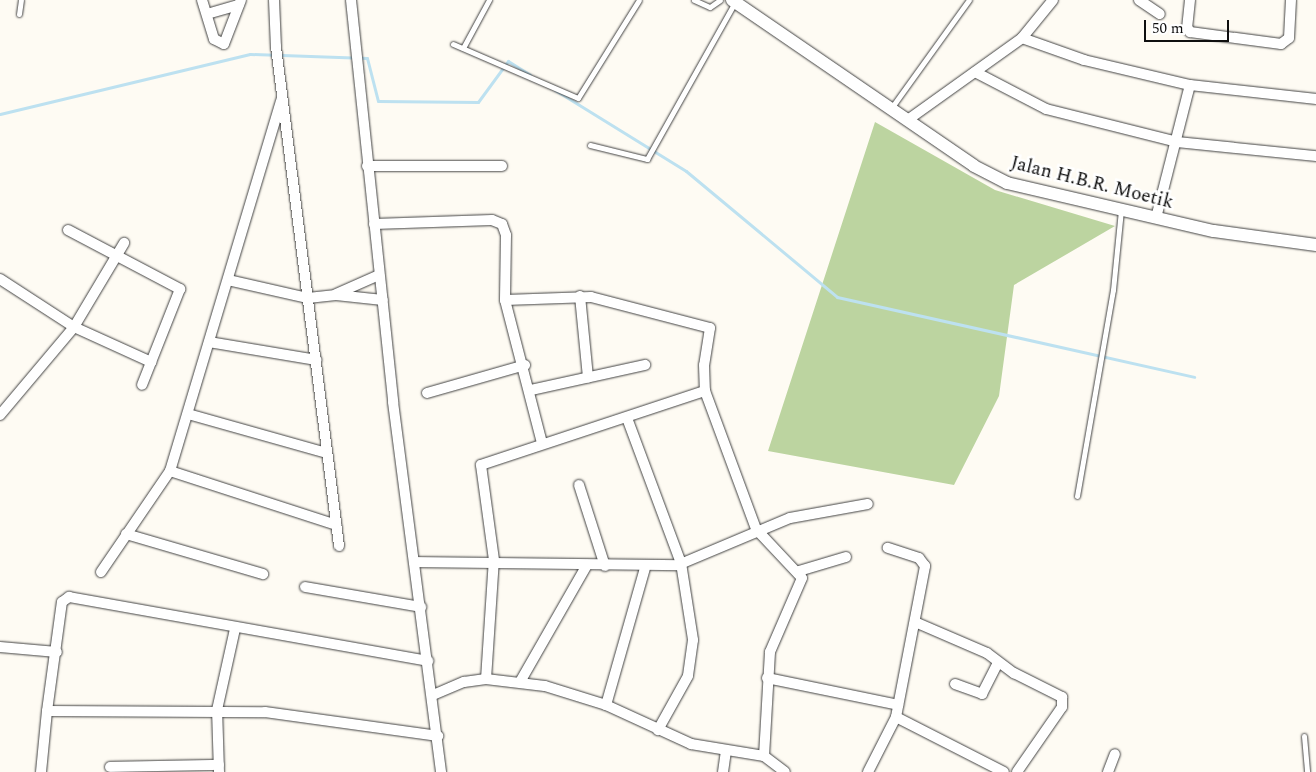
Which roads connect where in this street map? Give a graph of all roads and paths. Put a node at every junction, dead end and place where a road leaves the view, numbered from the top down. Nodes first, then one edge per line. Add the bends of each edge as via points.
1 (21, 0) edge
2 (202, 0) edge
3 (274, 0) edge
4 (351, 0) edge
5 (489, 0) edge
6 (639, 0) edge
7 (694, 0) edge
8 (720, 0) edge
9 (970, 0) edge
10 (1053, 0) edge
11 (1139, 0) edge
12 (1190, 0) edge
13 (1291, 0) edge
14 (734, 1) edge
15 (240, 2) edge
16 (19, 14) dead end
17 (207, 14) junction
18 (1160, 14) dead end
19 (1022, 38) junction
20 (453, 44) dead end
21 (463, 48) junction
22 (974, 72) junction
23 (1190, 85) junction
24 (282, 97) junction
25 (1316, 99) edge
26 (892, 106) junction
27 (909, 119) junction
28 (1177, 142) junction
29 (590, 145) dead end
30 (1316, 156) edge
31 (367, 166) junction
32 (502, 166) dead end
33 (1121, 210) junction
34 (1156, 218) junction
35 (374, 224) junction
36 (68, 230) dead end
37 (124, 243) dead end
38 (1316, 246) edge
39 (116, 258) junction
40 (379, 275) junction
41 (0, 279) edge
42 (228, 280) junction
43 (336, 295) junction
44 (580, 296) junction
45 (308, 298) junction
46 (383, 300) junction
47 (505, 300) junction
48 (74, 327) junction
49 (209, 342) junction
50 (316, 360) junction
51 (151, 362) junction
52 (525, 364) junction
53 (645, 366) dead end
54 (588, 378) junction
55 (142, 385) dead end
56 (531, 390) junction
57 (706, 391) junction
58 (427, 394) dead end
59 (188, 414) junction
60 (0, 415) edge
61 (626, 418) junction
62 (542, 443) junction
63 (327, 453) junction
64 (170, 471) junction
65 (579, 485) dead end
66 (1077, 496) dead end
67 (868, 504) dead end
68 (336, 525) junction
69 (756, 529) junction
70 (126, 534) junction
71 (339, 546) dead end
72 (888, 548) dead end
73 (846, 557) dead end
74 (494, 560) junction
75 (416, 562) junction
76 (681, 563) junction
77 (587, 565) junction
78 (604, 566) junction
79 (645, 568) junction
80 (799, 571) junction
81 (101, 572) dead end
82 (263, 574) dead end
83 (304, 587) dead end
84 (421, 606) junction
85 (916, 622) junction
86 (235, 629) junction
87 (0, 647) edge
88 (57, 652) junction
89 (428, 661) junction
90 (998, 663) junction
91 (768, 678) junction
92 (486, 680) junction
93 (520, 682) junction
94 (955, 684) dead end
95 (433, 695) junction
96 (606, 704) junction
97 (898, 705) junction
98 (217, 710) junction
99 (47, 711) junction
100 (896, 717) junction
101 (658, 730) junction
102 (438, 736) junction
103 (1304, 736) dead end
104 (726, 750) junction
105 (1115, 754) dead end
106 (764, 756) junction
107 (110, 767) dead end
108 (219, 769) edge
109 (41, 772) edge
110 (441, 772) edge
111 (723, 772) edge
112 (785, 772) edge
113 (868, 772) edge
114 (1004, 772) edge
115 (1017, 772) edge
116 (1108, 772) edge
117 (1307, 772) edge

1 - 16 lane
2 - 17 street
3 - 24 street
4 - 31 street
5 - 21 lane
6 - 21 lane via 582,96 548,88
7 - 8 lane via 710,7
9 - 26 lane
10 - 19 street
11 - 18 street
12 - 13 street via 1186,27 1190,32 1281,44 1289,38
14 - 26 street, Jalan H.B.R. Moetik
14 - 29 lane via 649,156 644,160
15 - 17 street
15 - 17 street via 224,44 214,39
19 - 22 street
19 - 23 street via 1077,58
20 - 21 lane
22 - 27 street
22 - 28 street via 1046,109
23 - 25 street
23 - 28 street
24 - 42 street
24 - 45 street
26 - 27 street, Jalan H.B.R. Moetik
27 - 33 street, Jalan H.B.R. Moetik via 1000,180
28 - 30 street
28 - 34 street
31 - 32 street
31 - 35 street
33 - 34 street, Jalan H.B.R. Moetik
33 - 66 lane via 1105,335
34 - 38 street, Jalan H.B.R. Moetik
35 - 40 street
35 - 47 street via 499,222 506,236
36 - 39 street
37 - 39 street
39 - 48 street
39 - 51 street via 180,289
40 - 43 street
40 - 46 street
41 - 48 street
42 - 45 street
42 - 49 street
43 - 45 street
43 - 46 street
44 - 47 street
44 - 54 street
44 - 57 street via 630,304 709,328
45 - 50 street
46 - 75 street
47 - 52 street
48 - 51 street
48 - 60 street
49 - 50 street
49 - 59 street
50 - 63 street
51 - 55 street
52 - 56 street
52 - 58 street
53 - 54 street
54 - 56 street
56 - 62 street
57 - 61 street
57 - 69 street
59 - 63 street
59 - 64 street
61 - 62 street
61 - 76 street
62 - 74 street via 481,464
63 - 68 street
64 - 68 street
64 - 70 street
65 - 78 street
67 - 69 street via 790,518
68 - 71 street
69 - 76 street
69 - 80 street
70 - 81 street
70 - 82 street
72 - 85 street via 925,564
73 - 80 street
74 - 75 street
74 - 77 street
74 - 92 street
75 - 84 street
76 - 79 street
76 - 101 street via 693,659 684,689
77 - 78 street
77 - 93 street
78 - 79 street
79 - 96 street
80 - 91 street via 802,581 774,640
83 - 84 street
84 - 89 street
85 - 90 street via 981,650
85 - 97 street
86 - 88 street via 69,597 62,602
86 - 89 street
86 - 98 street
87 - 88 street
88 - 99 street
89 - 95 street
90 - 94 street via 982,694
90 - 115 street via 1064,700
91 - 97 street
91 - 106 street
92 - 93 street
92 - 95 street via 464,682
93 - 96 street
95 - 102 street
96 - 101 street
97 - 100 street
98 - 99 street
98 - 102 street
98 - 108 street
99 - 109 street
100 - 113 street
100 - 114 street
101 - 104 street via 691,744
102 - 110 street
103 - 117 lane
104 - 106 street
104 - 111 street
105 - 116 street
106 - 112 street
107 - 108 street

